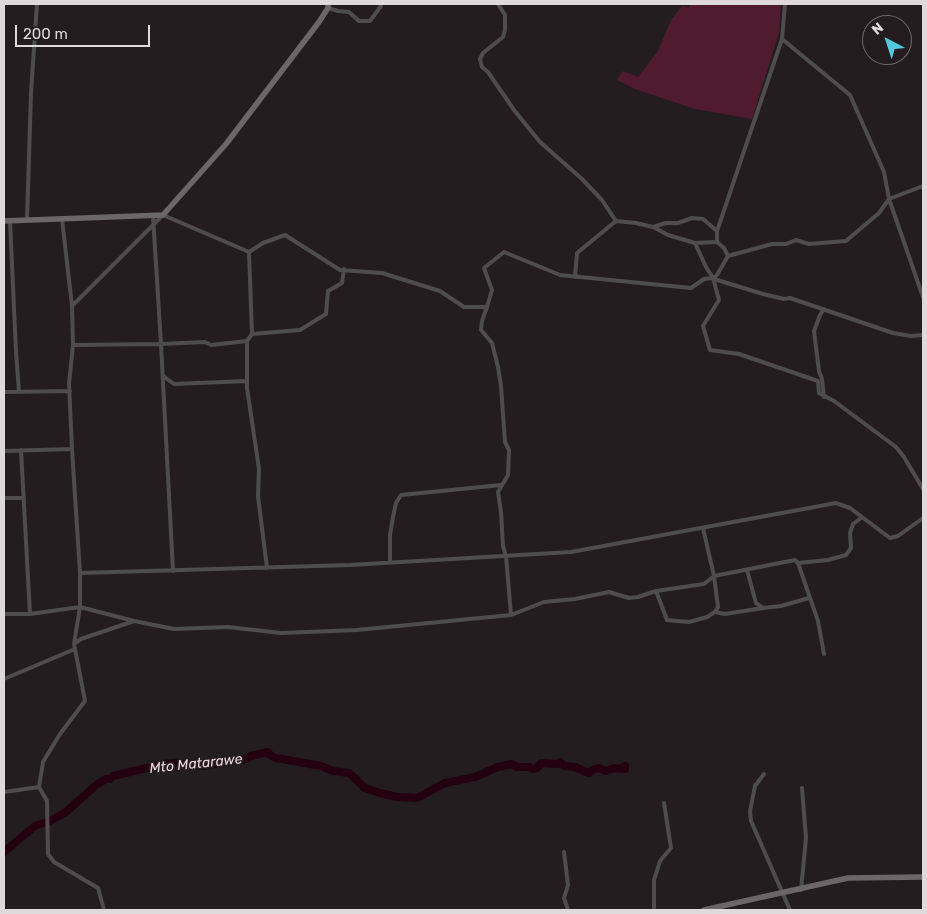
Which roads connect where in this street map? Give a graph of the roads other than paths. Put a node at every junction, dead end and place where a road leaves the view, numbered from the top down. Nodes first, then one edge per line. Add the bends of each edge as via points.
1 (37, 4) edge
2 (380, 4) edge
3 (498, 4) edge
4 (785, 4) edge
5 (328, 6) edge
6 (782, 39) junction
7 (923, 186) edge
8 (889, 199) junction
9 (163, 215) junction
10 (153, 216) junction
11 (62, 219) junction
12 (27, 220) junction
13 (7, 221) edge
14 (616, 221) junction
15 (154, 224) junction
16 (653, 227) junction
17 (717, 231) junction
18 (717, 242) junction
19 (695, 243) junction
20 (249, 252) junction
21 (728, 256) junction
22 (344, 269) junction
23 (575, 277) junction
24 (713, 278) junction
25 (923, 297) edge
26 (72, 306) junction
27 (487, 307) junction
28 (824, 309) junction
29 (252, 334) junction
30 (923, 335) edge
31 (247, 341) junction
32 (161, 344) junction
33 (73, 346) junction
34 (163, 376) junction
35 (247, 381) junction
36 (70, 391) junction
37 (4, 392) edge
38 (19, 392) junction
39 (824, 397) junction
40 (72, 449) junction
41 (21, 450) junction
42 (4, 451) edge
43 (501, 485) junction
44 (923, 489) edge
45 (4, 498) edge
46 (24, 498) junction
47 (861, 518) junction
48 (923, 518) edge
49 (703, 528) junction
50 (506, 556) junction
51 (390, 562) junction
52 (798, 563) junction
53 (267, 568) junction
54 (173, 570) junction
55 (747, 570) junction
56 (80, 573) junction
57 (714, 576) junction
58 (656, 591) junction
59 (809, 598) junction
60 (80, 607) junction
61 (763, 608) junction
62 (715, 612) junction
63 (4, 614) edge
64 (30, 614) junction
65 (511, 615) junction
66 (134, 621) junction
67 (75, 646) junction
68 (824, 654) dead end
69 (4, 679) edge
70 (764, 774) dead end
71 (39, 787) junction
72 (802, 788) dead end
73 (4, 792) edge
74 (664, 803) dead end
75 (564, 852) dead end
76 (923, 877) edge
77 (801, 890) junction
78 (782, 894) junction
79 (104, 910) edge
80 (568, 910) edge
81 (654, 910) edge
82 (704, 910) edge
83 (790, 910) edge

1 - 12 street
2 - 5 street via 370,20 359,21 349,12
3 - 14 street via 504,15 505,30 503,37 483,52 480,59 482,67 540,142 595,193
4 - 6 street
5 - 9 street via 226,144
6 - 8 street via 850,94 884,172
6 - 17 street
7 - 8 street
8 - 21 street via 879,213 846,241 809,244 796,240
8 - 25 street
9 - 10 street
9 - 15 street
9 - 20 street
10 - 11 street
10 - 15 street
11 - 12 street
11 - 26 street
12 - 13 street
13 - 38 street
14 - 16 street
14 - 23 street via 577,253
15 - 26 street
15 - 32 street
16 - 17 street via 692,218 703,219
16 - 19 street
17 - 18 street
18 - 19 street
18 - 21 street
19 - 24 street
20 - 22 street via 285,235 340,270
20 - 29 street
21 - 24 street
22 - 27 street via 382,272 440,292 464,307
22 - 29 street via 342,282 328,291 326,314 300,330
23 - 24 street via 692,288 704,279
23 - 27 street via 554,274 504,252 484,268 492,290
24 - 28 street
24 - 39 street via 719,300 704,326 710,350 740,354 818,381 819,393
26 - 33 street
27 - 43 street via 481,330 492,343 498,367 505,442 509,450 508,476
28 - 30 street via 893,333
28 - 39 street via 814,332
29 - 31 street
31 - 32 street via 211,345 205,342
31 - 35 street
32 - 33 street
32 - 34 street
33 - 36 street
34 - 35 street via 174,384
34 - 54 street
35 - 53 street via 259,469 258,496
36 - 38 street
36 - 40 street
37 - 38 street
39 - 44 street via 896,447
40 - 41 street
40 - 56 street
41 - 42 street
41 - 46 street
43 - 50 street via 498,492
43 - 51 street via 401,495 396,503 390,535
45 - 46 street
46 - 64 street
47 - 48 street via 890,538
47 - 49 street via 850,508 836,503
47 - 52 street via 853,524 851,548 846,555
49 - 50 street via 571,552
49 - 57 street
50 - 51 street
50 - 65 street
51 - 53 street
52 - 55 street via 795,560
52 - 59 street
53 - 54 street
54 - 56 street
55 - 57 street
55 - 61 street via 756,603
56 - 60 street
57 - 58 street via 704,584
57 - 62 street via 718,607
58 - 62 street via 667,620 689,622
58 - 65 street via 629,598 609,592 544,602
59 - 61 street
59 - 68 street via 818,621
60 - 64 street
60 - 66 street
60 - 67 street
61 - 62 street via 725,614
63 - 64 street
65 - 66 street via 299,633 228,627 174,629
66 - 67 street via 81,639
67 - 69 street
67 - 71 street via 85,701 43,762
70 - 78 street via 755,786 751,822
71 - 73 street
71 - 79 street via 47,801 48,854 54,862 98,888
72 - 77 street via 806,838
74 - 81 street via 671,848 660,862 654,880
75 - 80 street via 568,885 564,898
76 - 77 street via 848,878
77 - 78 street
78 - 82 street
78 - 83 street

